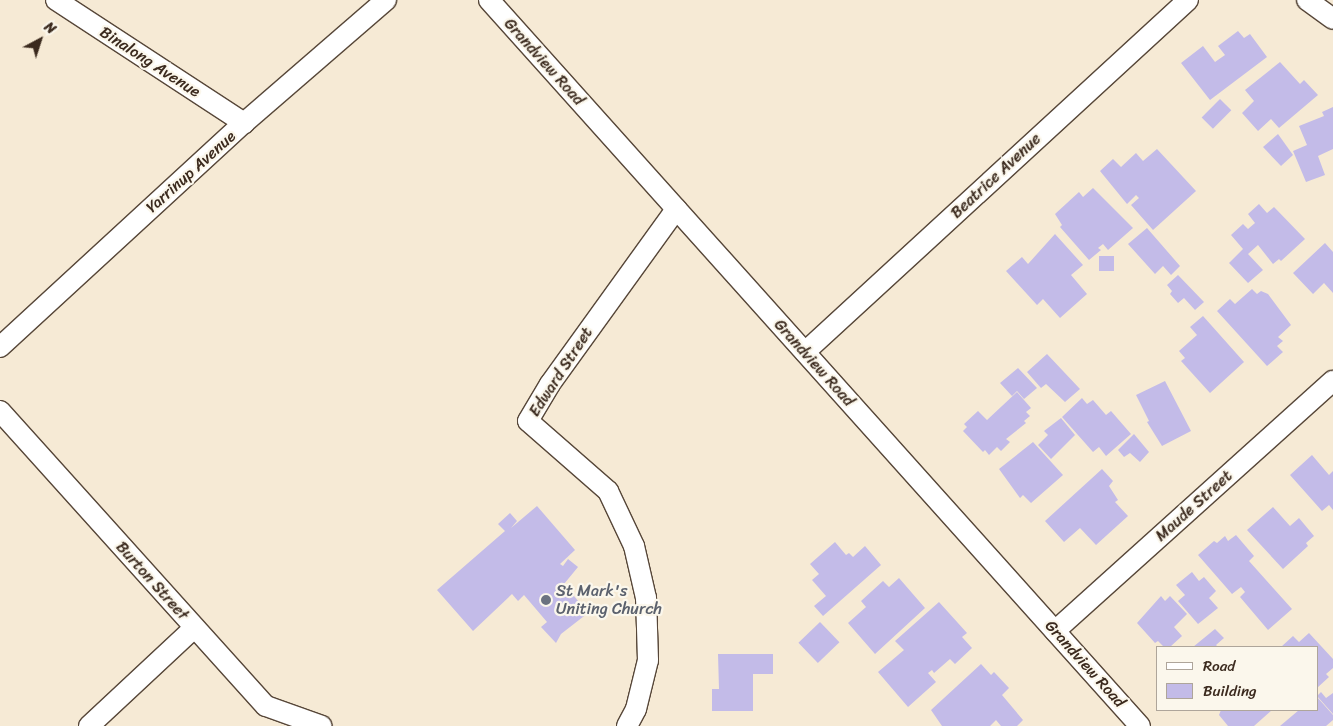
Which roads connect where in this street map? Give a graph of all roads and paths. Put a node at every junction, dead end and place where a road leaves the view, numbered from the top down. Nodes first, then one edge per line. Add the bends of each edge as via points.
1 (56, 0) edge
2 (386, 0) edge
3 (488, 0) edge
4 (1188, 0) edge
5 (1307, 0) edge
6 (1333, 18) edge
7 (244, 123) junction
8 (676, 209) junction
9 (0, 347) edge
10 (805, 352) junction
11 (1333, 381) edge
12 (0, 412) edge
13 (194, 628) junction
14 (1054, 631) junction
15 (89, 726) edge
16 (322, 726) edge
17 (627, 726) edge
18 (1140, 726) edge

1 - 7 street, Binalong Avenue
2 - 7 street, Yarrinup Avenue
3 - 8 street, Grandview Road
4 - 10 street, Beatrice Avenue
5 - 6 street
7 - 9 street, Yarrinup Avenue
8 - 10 street, Grandview Road
8 - 17 street, Edward Street via 550,384 528,421 608,491 634,546 646,598 648,660 636,709
10 - 14 street, Grandview Road
11 - 14 street, Maude Street
12 - 13 street, Burton Street
13 - 15 street
13 - 16 street, Burton Street via 266,706
14 - 18 street, Grandview Road

